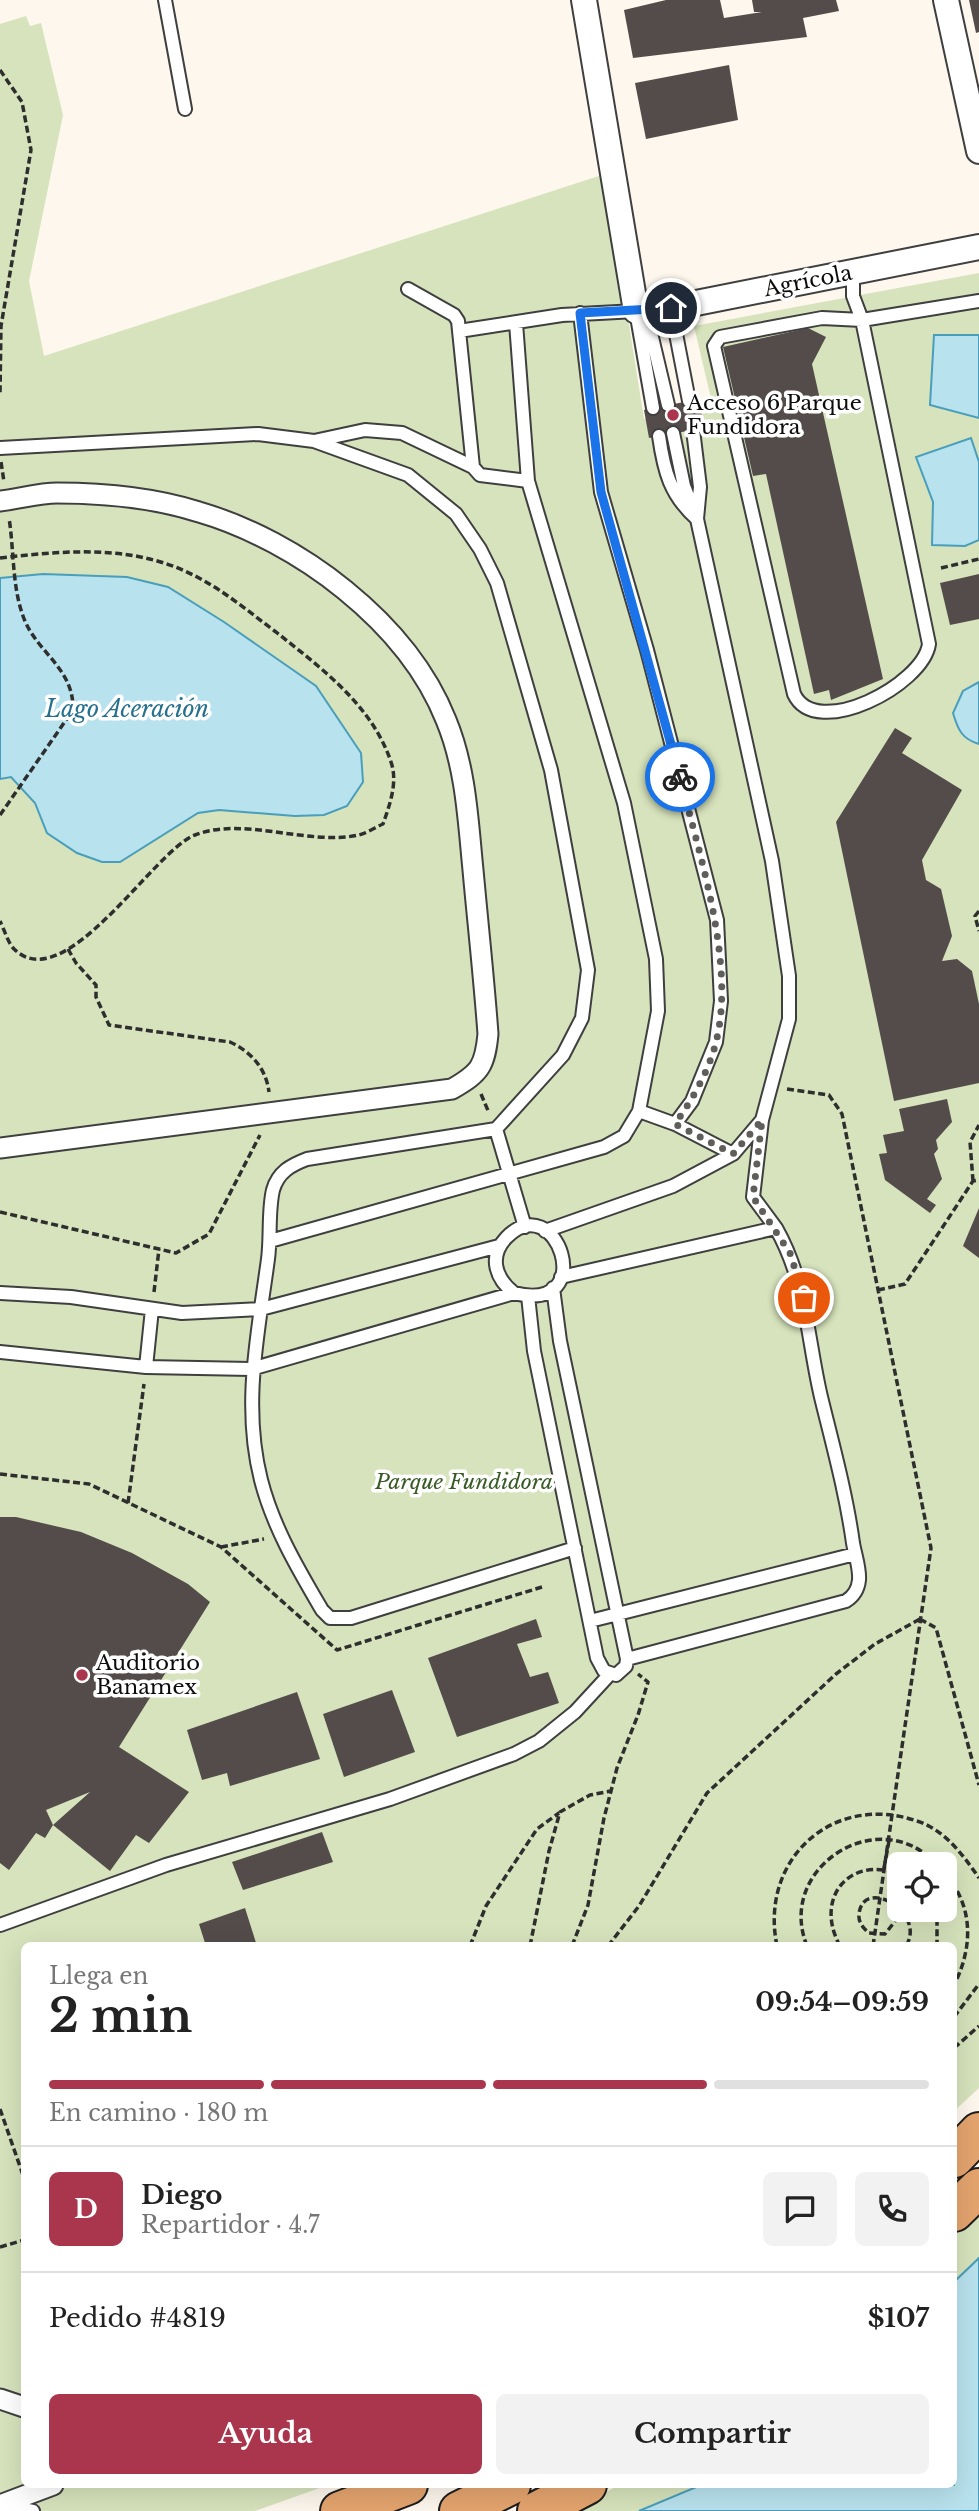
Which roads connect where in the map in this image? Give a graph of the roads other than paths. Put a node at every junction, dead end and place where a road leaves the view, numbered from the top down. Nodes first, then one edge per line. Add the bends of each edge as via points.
1 (165, 0) edge
2 (584, 0) edge
3 (946, 0) edge
4 (185, 109) dead end
5 (979, 151) edge
6 (979, 247) edge
7 (853, 272) junction
8 (408, 289) dead end
9 (979, 301) edge
10 (671, 308) junction
11 (641, 311) junction
12 (580, 313) junction
13 (862, 320) junction
14 (516, 323) junction
15 (459, 331) junction
16 (689, 401) dead end
17 (668, 405) dead end
18 (653, 408) dead end
19 (694, 430) dead end
20 (673, 433) dead end
21 (659, 436) dead end
22 (314, 441) junction
23 (0, 448) edge
24 (473, 467) junction
25 (528, 481) junction
26 (3, 501) edge
27 (697, 519) junction
28 (639, 1111) junction
29 (762, 1120) junction
30 (675, 1124) junction
31 (496, 1129) junction
32 (0, 1148) edge
33 (733, 1154) junction
34 (508, 1175) junction
35 (525, 1227) junction
36 (776, 1228) junction
37 (545, 1231) junction
38 (270, 1241) junction
39 (499, 1247) junction
40 (557, 1283) junction
41 (0, 1293) edge
42 (521, 1294) junction
43 (152, 1308) junction
44 (261, 1309) junction
45 (0, 1352) edge
46 (146, 1367) junction
47 (251, 1369) junction
48 (575, 1548) junction
49 (855, 1554) junction
50 (618, 1615) junction
51 (590, 1621) junction
52 (627, 1663) junction
53 (610, 1674) junction
54 (0, 1925) edge
55 (979, 2132) edge
56 (957, 2155) edge
57 (979, 2188) edge
58 (957, 2209) edge
59 (0, 2399) edge
60 (21, 2406) edge
61 (45, 2488) edge
62 (400, 2488) edge
63 (505, 2488) edge
64 (581, 2488) edge
65 (1, 2505) edge
66 (33, 2511) edge
67 (340, 2511) edge
68 (458, 2511) edge
69 (537, 2511) edge

1 - 4 lane
2 - 11 street
3 - 5 street
6 - 7 street, Agrícola
7 - 10 street, Agrícola
7 - 13 lane via 853,296
8 - 15 lane via 454,315
9 - 13 lane
10 - 11 street, Agrícola
10 - 16 lane
11 - 12 lane
11 - 17 lane
11 - 18 lane
12 - 14 lane
12 - 30 lane via 601,492 717,920 721,1001 716,1042 692,1101
13 - 13 lane via 809,319 720,337 714,346 794,694 798,703 812,711 836,711 882,696 919,666 929,644
14 - 15 lane
14 - 25 lane
15 - 24 lane
19 - 27 lane via 700,486
20 - 27 lane via 684,486
21 - 27 lane via 671,489
22 - 23 lane via 258,434
22 - 24 lane via 365,430 402,433
22 - 31 lane via 408,475 456,514 497,583 551,770 588,970 582,1018 563,1055
24 - 25 lane via 480,475
25 - 28 lane via 624,803 656,959 658,1010
26 - 32 street via 55,493 128,498 198,512 262,537 316,568 370,612 412,661 446,719 464,777 488,1034 486,1058 474,1076 452,1089
27 - 29 lane via 772,861 789,976 789,1019
28 - 30 lane
28 - 34 lane via 624,1136 604,1147
29 - 33 lane
29 - 36 lane via 753,1197
30 - 33 lane
31 - 34 lane
31 - 38 lane via 293,1164 274,1189
33 - 37 lane via 673,1186
34 - 35 lane
34 - 38 lane
35 - 37 lane
35 - 39 lane via 507,1236
36 - 40 lane
36 - 49 lane via 790,1253 804,1298
37 - 40 lane via 563,1251 565,1264
38 - 44 lane
39 - 42 lane via 497,1273 504,1284
39 - 44 lane
40 - 42 lane via 541,1294
40 - 50 lane via 560,1342
41 - 43 lane
42 - 47 lane
42 - 48 lane
43 - 44 lane via 182,1313
43 - 46 lane
44 - 47 lane
45 - 46 lane
46 - 47 lane
47 - 48 lane via 250,1420 261,1481 280,1536 330,1618 340,1619
48 - 51 lane
49 - 50 lane
49 - 52 lane via 860,1578 854,1596 846,1601
50 - 51 lane
50 - 52 lane
51 - 53 lane via 599,1667
52 - 53 lane via 616,1675
53 - 54 lane via 575,1712 514,1754 390,1799 166,1865
55 - 56 highway
57 - 58 highway
59 - 60 street
61 - 65 street
62 - 67 highway
63 - 68 highway
64 - 69 highway
65 - 66 lane

